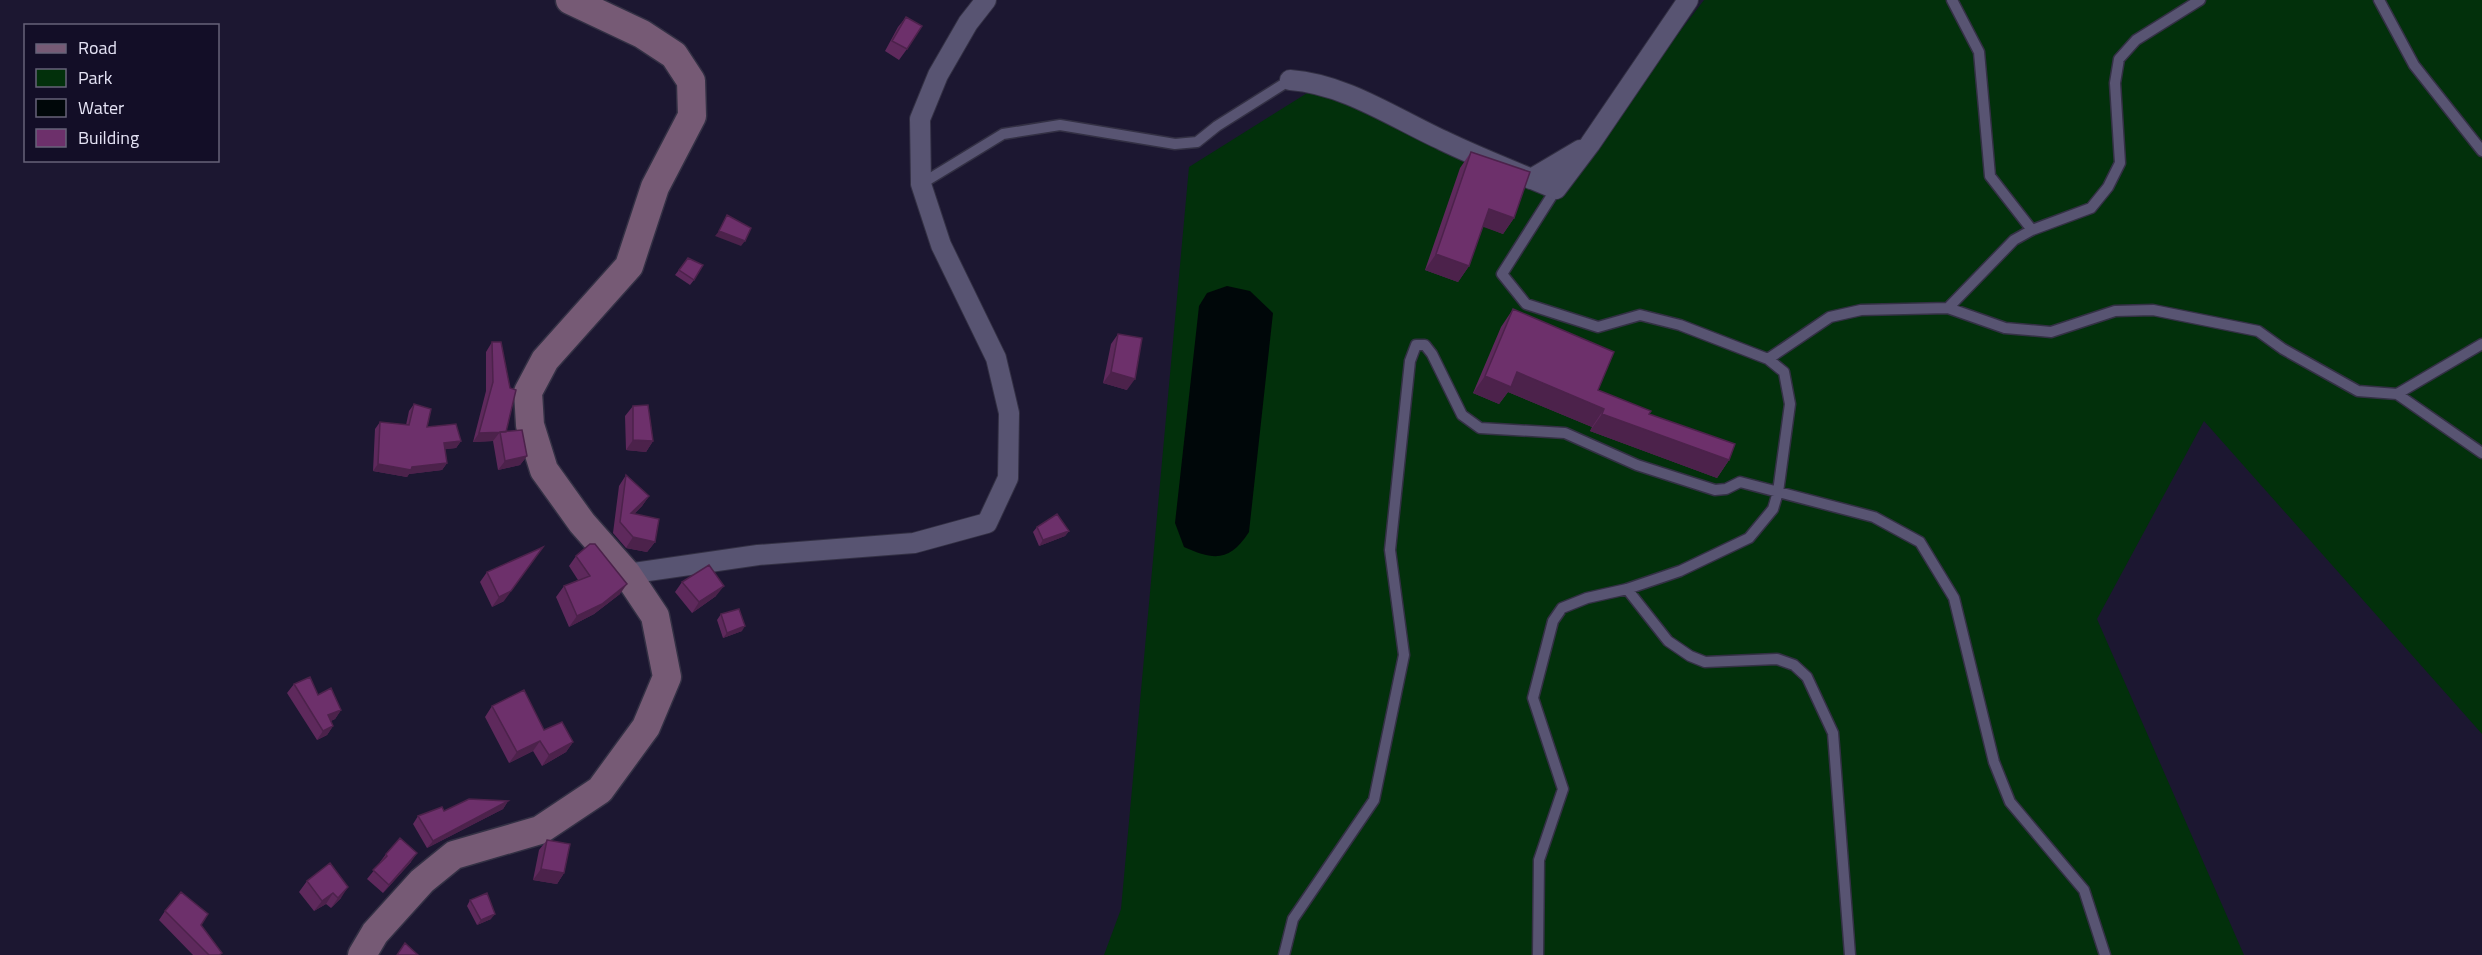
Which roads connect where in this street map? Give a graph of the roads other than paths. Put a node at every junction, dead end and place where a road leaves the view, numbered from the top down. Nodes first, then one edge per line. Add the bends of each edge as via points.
1 (570, 0) edge
2 (986, 0) edge
3 (1688, 0) edge
4 (1952, 0) edge
5 (2200, 0) edge
6 (2379, 0) edge
7 (1290, 80) joint
8 (1590, 144) junction
9 (2482, 151) edge
10 (1532, 179) junction
11 (921, 184) junction
12 (1556, 189) junction
13 (2032, 230) junction
14 (1948, 308) junction
15 (2482, 344) edge
16 (1768, 359) junction
17 (2397, 394) junction
18 (2482, 453) edge
19 (1778, 492) junction
20 (627, 574) junction
21 (1627, 589) junction
22 (362, 955) edge
23 (1284, 955) edge
24 (1538, 955) edge
25 (1850, 955) edge
26 (2105, 955) edge

1 - 20 street via 642,34 674,55 691,81 692,116 655,187 629,266 545,360 528,392 530,425 544,470 582,523
2 - 11 street via 938,75 920,119
3 - 8 street
4 - 13 lane via 1979,52 1990,176
5 - 13 lane via 2136,40 2119,59 2115,83 2121,163 2108,187 2091,208
6 - 9 lane via 2414,65
7 - 10 street via 1340,90
7 - 11 lane via 1197,142 1175,144 1060,125 1003,134
8 - 10 street
8 - 12 street
10 - 12 street
11 - 20 street via 940,245 996,358 1008,413 1008,478 987,523 914,543 758,555
12 - 16 lane via 1502,274 1526,304 1598,327 1640,315 1680,325
13 - 14 lane via 2014,240
14 - 16 lane via 1860,310 1830,317
14 - 17 lane via 2005,328 2051,332 2115,310 2153,310 2258,332 2358,391
15 - 17 lane
16 - 19 lane via 1784,372 1790,404
17 - 18 lane
19 - 21 lane via 1773,509 1749,538 1680,571
19 - 23 lane via 1740,482 1715,490 1637,465 1565,434 1480,428 1462,415 1432,354 1425,345 1416,345 1410,360 1390,550 1404,655 1374,800 1293,919
19 - 26 lane via 1874,517 1920,542 1954,598 1994,762 2010,802 2084,890
20 - 22 street via 655,616 667,677 646,727 600,790 540,830 454,855 422,881 375,933
21 - 24 lane via 1562,608 1553,621 1533,698 1563,789 1539,860
21 - 25 lane via 1668,641 1690,656 1706,662 1777,659 1794,665 1807,677 1833,733

